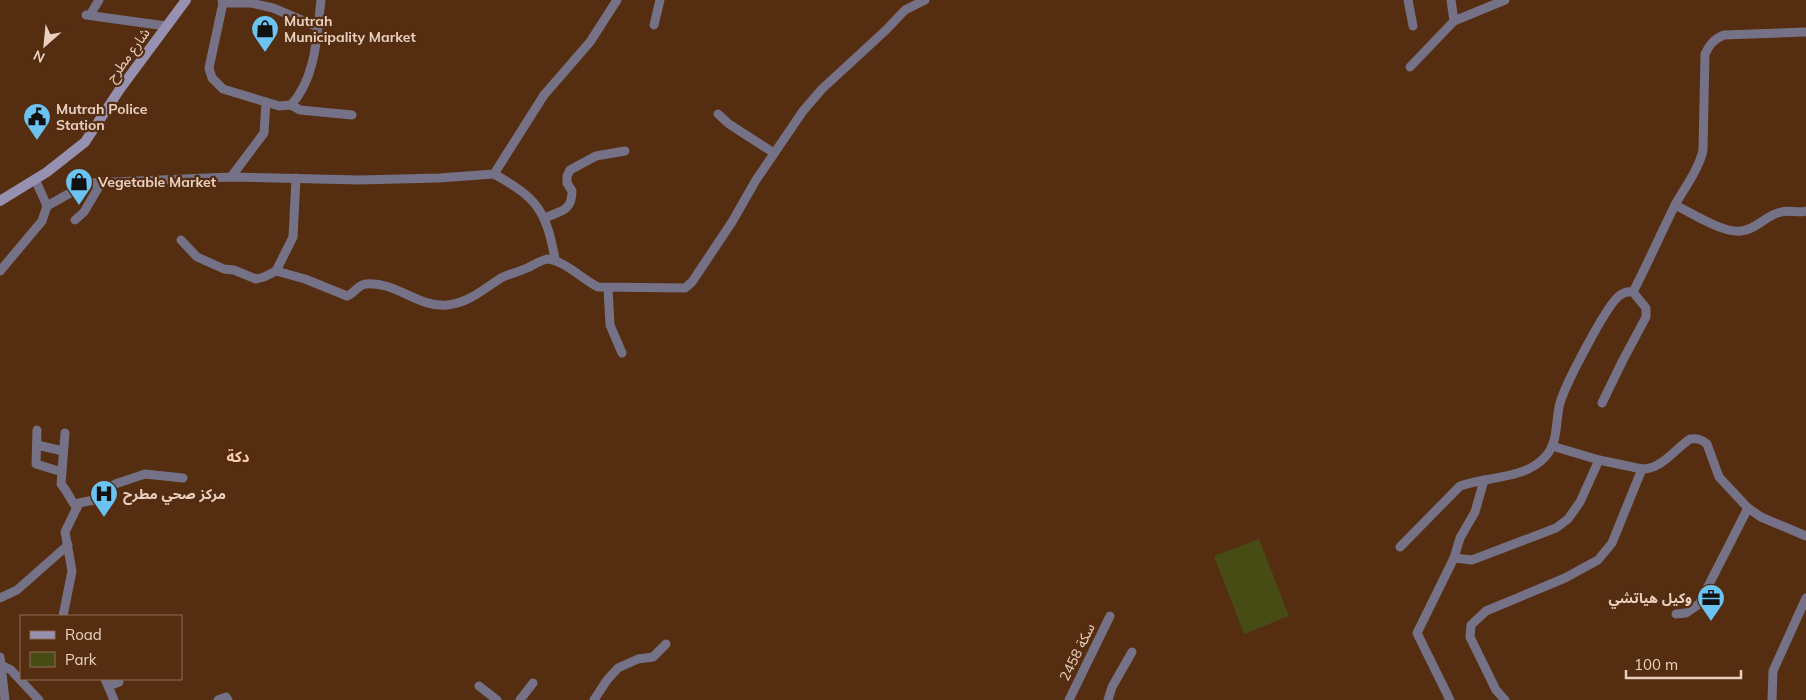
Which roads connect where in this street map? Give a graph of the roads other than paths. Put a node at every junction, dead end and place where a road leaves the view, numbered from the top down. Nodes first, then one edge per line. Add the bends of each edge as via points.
1 (99, 0) edge
2 (186, 0) edge
3 (321, 0) edge
4 (617, 0) edge
5 (660, 0) edge
6 (925, 0) edge
7 (1408, 0) edge
8 (1451, 0) edge
9 (1505, 0) edge
10 (222, 1) edge
11 (1454, 21) junction
12 (654, 25) dead end
13 (166, 26) junction
14 (1413, 26) dead end
15 (318, 27) junction
16 (1806, 32) edge
17 (1410, 67) dead end
18 (266, 102) junction
19 (290, 105) junction
20 (718, 114) dead end
21 (352, 115) dead end
22 (625, 151) dead end
23 (774, 153) junction
24 (494, 174) junction
25 (231, 177) junction
26 (296, 178) junction
27 (35, 179) junction
28 (101, 182) junction
29 (0, 201) edge
30 (1675, 205) junction
31 (47, 206) junction
32 (1806, 211) edge
33 (544, 218) junction
34 (75, 220) dead end
35 (181, 240) dead end
36 (555, 259) junction
37 (0, 270) edge
38 (276, 271) junction
39 (608, 288) junction
40 (1633, 292) junction
41 (622, 353) dead end
42 (1602, 403) dead end
43 (37, 430) dead end
44 (65, 433) dead end
45 (37, 445) junction
46 (1552, 446) junction
47 (63, 451) junction
48 (1599, 460) junction
49 (1642, 469) junction
50 (62, 472) junction
51 (183, 478) dead end
52 (1484, 480) junction
53 (77, 508) junction
54 (1748, 508) junction
55 (1806, 536) edge
56 (68, 545) junction
57 (1400, 546) dead end
58 (1454, 558) junction
59 (0, 598) edge
60 (1806, 598) edge
61 (1676, 614) dead end
62 (63, 615) edge
63 (1110, 616) dead end
64 (666, 644) dead end
65 (1132, 652) dead end
66 (1, 661) edge
67 (20, 678) edge
68 (22, 680) edge
69 (106, 681) edge
70 (120, 682) dead end
71 (533, 683) dead end
72 (479, 686) dead end
73 (5, 700) edge
74 (39, 700) edge
75 (114, 700) edge
76 (218, 700) edge
77 (228, 700) edge
78 (497, 700) edge
79 (520, 700) edge
80 (594, 700) edge
81 (1070, 700) edge
82 (1108, 700) edge
83 (1450, 700) edge
84 (1505, 700) edge
85 (1772, 700) edge

1 - 13 street via 88,15
2 - 13 main road, شارع مطرح
3 - 15 street
4 - 24 street via 590,42 544,95
5 - 12 street
6 - 23 street via 905,10 822,89
7 - 14 street
8 - 11 street
9 - 11 street
10 - 15 street via 273,8
10 - 18 street via 209,68 212,78 223,89
11 - 17 street
13 - 27 main road, شارع مطرح via 85,142
15 - 19 street via 313,58 301,94
16 - 30 street via 1715,38 1705,54 1703,150
18 - 19 street
18 - 25 street via 264,133
19 - 21 street via 300,110
20 - 23 street
22 - 33 street via 596,156 570,170 566,176 572,190 570,204
23 - 39 street via 732,222 685,288
24 - 26 street via 359,180
24 - 33 street via 520,188
25 - 26 street
25 - 28 street
26 - 38 street via 293,237
27 - 29 main road, شارع مطرح
27 - 31 street
28 - 31 street via 80,186
28 - 34 street via 84,212
30 - 32 street via 1726,230 1741,232 1775,214 1788,210
30 - 40 street
31 - 37 street via 42,221
33 - 36 street
35 - 38 street via 197,257 224,269 256,279
36 - 38 street via 540,261 504,277 465,301 447,305 432,305 389,286 374,284 365,284 351,294 343,295
36 - 39 street via 589,283
39 - 41 street via 610,325
40 - 42 street via 1646,308 1646,317
40 - 46 street via 1618,296 1607,310 1570,379 1560,402
43 - 45 street
44 - 47 street
45 - 47 street
45 - 50 street via 36,464
46 - 48 street
46 - 52 street via 1545,458 1530,468
47 - 50 street
48 - 49 street
48 - 58 street via 1580,502 1568,519 1556,528 1472,560
49 - 54 street via 1655,467 1690,439 1702,440 1707,444 1723,482
49 - 84 street via 1612,543 1598,560 1486,612 1471,625 1470,637 1496,690
50 - 53 street via 61,484
51 - 53 street via 145,474 115,484 94,500 79,503
52 - 57 street via 1460,486
52 - 58 street via 1478,505 1460,538
53 - 56 street via 65,532
54 - 55 street
54 - 61 street via 1699,604 1686,614
56 - 59 street via 17,590
56 - 62 street via 72,570
58 - 83 street via 1417,633
60 - 85 street via 1773,671
63 - 81 street, سكة 2458
64 - 80 street via 653,657 638,659 618,668
65 - 82 street
66 - 67 street
66 - 73 street
68 - 74 street
69 - 70 street
69 - 75 street
71 - 79 street
72 - 78 street
76 - 77 street via 226,697

